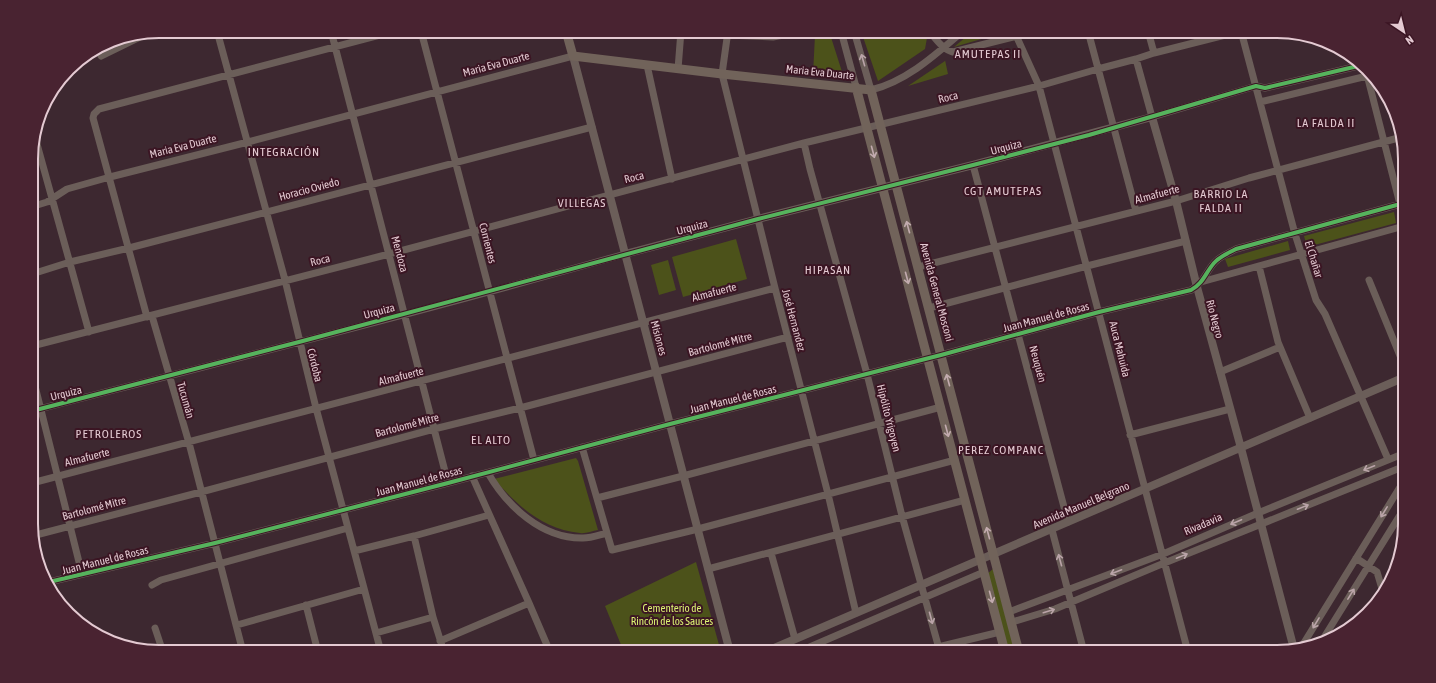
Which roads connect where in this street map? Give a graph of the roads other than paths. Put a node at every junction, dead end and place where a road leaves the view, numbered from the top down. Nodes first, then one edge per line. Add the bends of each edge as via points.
1 (219, 38) edge
2 (333, 38) edge
3 (367, 38) edge
4 (424, 38) edge
5 (568, 38) edge
6 (680, 38) edge
7 (726, 38) edge
8 (843, 38) edge
9 (856, 38) edge
10 (935, 38) edge
11 (955, 38) edge
12 (999, 38) edge
13 (1018, 38) edge
14 (1090, 38) edge
15 (1150, 38) edge
16 (1198, 38) edge
17 (1243, 38) edge
18 (131, 42) edge
19 (335, 46) junction
20 (943, 48) junction
21 (1154, 53) junction
22 (101, 56) dead end
23 (573, 56) junction
24 (1136, 60) junction
25 (647, 65) junction
26 (1355, 67) edge
27 (678, 69) junction
28 (1098, 69) junction
29 (722, 74) junction
30 (230, 75) junction
31 (1363, 75) edge
32 (1367, 79) edge
33 (1039, 86) junction
34 (1256, 86) junction
35 (856, 87) junction
36 (871, 90) junction
37 (437, 92) junction
38 (1260, 102) junction
39 (352, 114) junction
40 (1152, 117) junction
41 (880, 124) junction
42 (592, 127) junction
43 (1114, 127) junction
44 (867, 128) junction
45 (1396, 138) edge
46 (1384, 141) junction
47 (248, 142) junction
48 (804, 143) junction
49 (1054, 144) junction
50 (38, 149) edge
51 (743, 160) junction
52 (456, 162) junction
53 (973, 165) junction
54 (1278, 170) junction
55 (110, 177) junction
56 (672, 179) junction
57 (370, 184) junction
58 (896, 185) junction
59 (883, 188) junction
60 (1398, 190) edge
61 (609, 195) junction
62 (52, 200) junction
63 (1176, 201) junction
64 (820, 204) junction
65 (38, 205) edge
66 (1398, 205) edge
67 (266, 211) junction
68 (1136, 211) junction
69 (758, 219) junction
70 (1075, 225) junction
71 (1398, 228) edge
72 (474, 231) junction
73 (1295, 234) junction
74 (1186, 241) junction
75 (996, 247) junction
76 (129, 248) junction
77 (389, 254) junction
78 (625, 254) junction
79 (1301, 254) junction
80 (70, 262) junction
81 (1087, 266) junction
82 (1259, 266) junction
83 (918, 267) junction
84 (38, 272) edge
85 (285, 280) junction
86 (1369, 280) dead end
87 (1199, 284) junction
88 (775, 288) junction
89 (1007, 288) junction
90 (489, 291) junction
91 (929, 308) junction
92 (1099, 312) junction
93 (404, 314) junction
94 (150, 316) junction
95 (643, 322) junction
96 (89, 332) junction
97 (1018, 334) junction
98 (788, 337) junction
99 (299, 342) junction
100 (38, 345) edge
101 (1280, 347) junction
102 (1398, 351) edge
103 (941, 355) junction
104 (928, 358) junction
105 (507, 359) junction
106 (656, 372) junction
107 (1220, 372) junction
108 (867, 374) junction
109 (170, 376) junction
110 (1398, 380) edge
111 (422, 382) junction
112 (801, 390) junction
113 (1361, 396) junction
114 (38, 397) edge
115 (941, 407) junction
116 (316, 408) junction
117 (520, 408) junction
118 (41, 409) junction
119 (1230, 409) junction
120 (38, 410) edge
121 (1310, 418) junction
122 (879, 423) junction
123 (670, 424) junction
124 (434, 429) junction
125 (1130, 435) junction
126 (815, 441) junction
127 (189, 443) junction
128 (582, 447) junction
129 (1241, 448) junction
130 (1398, 455) edge
131 (330, 457) junction
132 (534, 460) junction
133 (955, 460) junction
134 (1388, 460) junction
135 (1398, 469) edge
136 (488, 472) junction
137 (58, 476) junction
138 (472, 476) junction
139 (684, 476) junction
140 (893, 477) junction
141 (38, 481) edge
142 (448, 483) junction
143 (1146, 489) junction
144 (1398, 490) edge
145 (201, 492) junction
146 (828, 494) junction
147 (597, 498) junction
148 (965, 500) junction
149 (344, 510) junction
150 (1258, 513) junction
151 (489, 515) junction
152 (902, 516) junction
153 (1398, 518) edge
154 (1068, 522) junction
155 (1261, 524) junction
156 (70, 526) junction
157 (348, 528) junction
158 (698, 529) junction
159 (1052, 530) junction
160 (607, 533) junction
161 (39, 534) edge
162 (838, 535) junction
163 (414, 536) junction
164 (215, 543) junction
165 (354, 551) junction
166 (771, 552) junction
167 (994, 554) junction
168 (1163, 554) junction
169 (1356, 558) junction
170 (981, 560) junction
171 (1166, 563) junction
172 (220, 564) junction
173 (1369, 565) junction
174 (708, 569) junction
175 (984, 572) junction
176 (82, 574) junction
177 (53, 581) edge
178 (152, 585) dead end
179 (922, 585) junction
180 (1381, 586) edge
181 (364, 589) junction
182 (1068, 590) junction
183 (925, 597) junction
184 (1072, 602) junction
185 (529, 603) junction
186 (306, 605) junction
187 (1009, 612) junction
188 (856, 613) junction
189 (434, 618) junction
190 (1012, 622) junction
191 (237, 624) junction
192 (155, 628) dead end
193 (1000, 632) junction
194 (376, 633) junction
195 (1326, 634) edge
196 (795, 639) junction
197 (440, 641) junction
198 (1305, 642) edge
199 (1293, 644) edge
200 (161, 645) edge
201 (242, 645) edge
202 (316, 645) edge
203 (379, 645) edge
204 (441, 645) edge
205 (547, 645) edge
206 (728, 645) edge
207 (781, 645) edge
208 (814, 645) edge
209 (938, 645) edge
210 (953, 645) edge
211 (1003, 645) edge
212 (1017, 645) edge
213 (1082, 645) edge
214 (1186, 645) edge

1 - 30 street, Córdoba
2 - 19 street, Mendoza
3 - 19 street
4 - 37 street, Corrientes
5 - 23 main road, Misiones
6 - 27 street
7 - 29 street, José Hernandez
8 - 35 street
36 -> 9 street, Avenida General Mosconi
10 - 20 street
11 - 20 street, Maria Eva Duarte
12 - 20 street via 953,52
13 - 33 street, Auca Mahuida
14 - 28 street
15 - 21 street
16 - 21 street, Roca
17 - 34 street, El Chañar
18 - 22 street
19 - 30 street
19 - 39 street, Mendoza
20 - 36 street, Maria Eva Duarte via 900,80
21 - 24 street, Roca
23 - 25 main road, Maria Eva Duarte
23 - 37 street, Maria Eva Duarte
23 - 42 street, Misiones
24 - 28 street, Roca
24 - 40 street, Río Negro
25 - 27 main road, Maria Eva Duarte
25 - 56 street
26 - 34 street, Urquiza via 1265,88
27 - 29 main road, Maria Eva Duarte
28 - 33 street, Roca
28 - 43 street
29 - 35 main road, Maria Eva Duarte
29 - 51 street, José Hernandez
30 - 47 street, Córdoba
30 - 55 street, Tucumán via 99,109 94,118
31 - 38 street
32 - 46 street
33 - 41 street, Roca
33 - 49 street, Auca Mahuida
34 - 38 street, El Chañar
34 - 40 street, Urquiza
35 - 36 main road, Maria Eva Duarte
35 - 44 main road
36 - 41 main road, Avenida General Mosconi
37 - 39 street, Maria Eva Duarte
37 - 52 street, Corrientes
38 - 54 street, El Chañar
39 - 47 street, Maria Eva Duarte
39 - 57 street, Mendoza
40 - 43 street, Urquiza
40 - 63 street, Río Negro
41 - 44 street, Roca
41 - 58 main road, Avenida General Mosconi
42 - 52 street, Horacio Oviedo
42 - 61 street, Misiones
43 - 49 street, Urquiza
43 - 68 street
44 - 48 street, Roca
44 -> 59 main road
45 - 46 street, Almafuerte
46 - 54 street, Almafuerte
46 - 60 street
47 - 55 street, Maria Eva Duarte
47 - 67 street, Córdoba
48 - 51 street, Roca
48 - 64 street, Hipólito Yrigoyen
49 - 53 street, Urquiza
49 - 70 street, Auca Mahuida
50 - 62 street
51 - 56 street, Roca
51 - 69 street, José Hernandez
52 - 57 street, Horacio Oviedo
52 - 72 street, Corrientes
53 - 58 street, Urquiza
53 - 75 street, Neuquén
54 - 63 street, Almafuerte
54 - 73 street, El Chañar
55 - 62 street, Maria Eva Duarte via 67,189
55 - 76 street, Tucumán
56 - 61 street, Roca
57 - 67 street, Horacio Oviedo
57 - 77 street, Mendoza
58 - 59 street, Urquiza
83 -> 58 main road, Avenida General Mosconi
59 - 64 street, Urquiza
59 -> 104 main road
61 - 72 street, Roca
61 - 78 street, Misiones
62 - 65 street, Maria Eva Duarte
62 - 80 street
63 - 68 street, Almafuerte
63 - 74 street, Río Negro
64 - 69 street, Urquiza
64 - 108 street, Hipólito Yrigoyen
66 - 73 street
67 - 76 street, Horacio Oviedo
67 - 85 street, Córdoba
68 - 70 street, Almafuerte
69 - 78 street, Urquiza
69 - 88 street, José Hernandez
70 - 75 street, Almafuerte
70 - 81 street, Auca Mahuida
71 - 79 street, Juan Manuel de Rosas
72 - 77 street, Roca
72 - 90 street, Corrientes
73 - 79 street, El Chañar
73 - 87 street via 1236,249 1226,254 1215,262
74 - 81 street
74 - 87 street, Río Negro
75 - 83 street, Almafuerte
75 - 89 street, Neuquén
76 - 80 street, Horacio Oviedo
76 - 94 street, Tucumán
77 - 85 street, Roca
77 - 93 street, Mendoza
78 - 90 street, Urquiza
78 - 95 street, Misiones
79 - 82 street, Juan Manuel de Rosas
79 - 113 street, El Chañar via 1316,300 1325,314
80 - 84 street, Horacio Oviedo
80 - 96 street
81 - 89 street
81 - 92 street, Auca Mahuida
82 - 87 street, Juan Manuel de Rosas
82 - 101 street
83 - 91 main road, Avenida General Mosconi
85 - 94 street, Roca
85 - 99 street, Córdoba
86 - 102 street
87 - 92 street, Juan Manuel de Rosas via 1191,290
87 - 107 street, Río Negro
88 - 95 street, Almafuerte
88 - 98 street, José Hernandez
89 - 91 street
89 - 97 street, Neuquén
90 - 93 street, Urquiza
90 - 105 street, Corrientes
91 - 103 main road, Avenida General Mosconi
92 - 97 street, Juan Manuel de Rosas
92 - 125 street, Auca Mahuida
93 - 99 street, Urquiza
93 - 111 street, Mendoza
94 - 96 street, Roca
94 - 109 street, Tucumán
95 - 105 street, Almafuerte
95 - 106 street, Misiones
96 - 100 street, Roca
97 - 103 street, Juan Manuel de Rosas
97 - 154 street, Neuquén
98 - 106 street, Bartolomé Mitre
98 - 112 street, José Hernandez
99 - 109 street, Urquiza
99 - 116 street, Córdoba
101 - 107 street
101 - 121 street
103 - 104 street, Juan Manuel de Rosas
167 -> 103 main road, Avenida General Mosconi
104 - 108 street, Juan Manuel de Rosas
104 - 115 main road
105 - 111 street, Almafuerte
105 - 117 street, Corrientes
106 - 117 street, Bartolomé Mitre
106 - 123 street, Misiones
107 - 119 street, Río Negro
108 - 112 street, Juan Manuel de Rosas
108 - 122 street, Hipólito Yrigoyen
109 - 118 street, Urquiza
109 - 127 street, Tucumán
110 - 113 street, Avenida Manuel Belgrano
111 - 116 street, Almafuerte
111 - 124 street, Mendoza
112 - 123 street, Juan Manuel de Rosas
112 - 126 street, José Hernandez
113 - 121 street, Avenida Manuel Belgrano
113 - 134 street, El Chañar
114 - 118 street
115 - 122 street
115 -> 133 main road
116 - 127 street, Almafuerte
116 - 131 street, Córdoba
117 - 124 street, Bartolomé Mitre
117 - 132 street, Corrientes
118 - 120 street, Urquiza
118 - 137 street
119 - 125 street
119 - 129 street, Río Negro
121 - 129 street, Avenida Manuel Belgrano
122 - 126 street
122 - 140 street, Hipólito Yrigoyen
123 - 128 street, Juan Manuel de Rosas
123 - 139 street, Misiones
124 - 131 street, Bartolomé Mitre
124 - 142 street, Mendoza
125 - 143 street, Auca Mahuida
126 - 139 street
126 - 146 street, José Hernandez
127 - 137 street, Almafuerte
127 - 145 street, Tucumán
128 - 132 street, Juan Manuel de Rosas
128 - 147 street
129 - 143 street, Avenida Manuel Belgrano
129 - 150 street, Río Negro
130 - 134 street, Rivadavia
131 - 145 street, Bartolomé Mitre
131 - 149 street, Córdoba
132 - 136 street, Juan Manuel de Rosas
133 - 140 street
133 - 148 main road
134 -> 150 street, Rivadavia
155 -> 135 street, Rivadavia
136 - 138 street, Juan Manuel de Rosas
136 - 160 street via 510,502 540,527 581,538
137 - 141 street, Almafuerte
137 - 156 street
138 - 142 street, Juan Manuel de Rosas
138 - 151 street
139 - 147 street
139 - 158 street, Misiones
140 - 146 street
140 - 152 street, Hipólito Yrigoyen
142 - 149 street, Juan Manuel de Rosas
143 - 154 street, Avenida Manuel Belgrano
143 - 168 street, Auca Mahuida
144 -> 169 street
145 - 156 street, Bartolomé Mitre
145 - 164 street, Tucumán
146 - 158 street
146 - 162 street, José Hernandez
147 - 160 street
148 - 152 street
148 - 170 main road
149 - 157 street, Córdoba
149 - 164 street, Juan Manuel de Rosas
150 - 155 street, Río Negro
150 -> 168 street, Rivadavia
151 - 163 street
151 - 185 street
152 - 162 street
152 - 179 street, Hipólito Yrigoyen
153 - 173 street
154 - 159 street, Avenida Manuel Belgrano
171 -> 155 street, Rivadavia
155 - 199 street, Río Negro
156 - 161 street, Bartolomé Mitre
156 - 176 street
157 - 165 street, Córdoba
157 - 172 street
158 - 160 street via 612,550
158 - 174 street, Misiones
159 - 167 street, Avenida Manuel Belgrano
182 -> 159 street
162 - 166 street
162 - 188 street, José Hernandez
163 - 165 street
163 - 189 street
164 - 172 street, Tucumán
164 - 176 street, Juan Manuel de Rosas
165 - 181 street, Córdoba
166 - 174 street
166 - 196 street
167 - 170 street, Avenida Manuel Belgrano
167 - 187 main road, Avenida General Mosconi
168 - 171 street, Auca Mahuida
168 -> 182 street, Rivadavia
169 - 173 street
169 -> 198 street
170 - 175 main road
170 - 179 street, Avenida Manuel Belgrano
171 - 184 street, Rivadavia
171 - 214 street, Auca Mahuida
172 - 178 street via 161,580
172 - 191 street, Tucumán
173 - 180 street via 1377,572
195 -> 173 street
174 - 206 street, Misiones
175 - 183 street
175 -> 193 main road
176 - 177 street, Juan Manuel de Rosas
179 - 183 street, Hipólito Yrigoyen
179 - 188 street, Avenida Manuel Belgrano
181 - 186 street
181 - 194 street, Córdoba
182 - 184 street
182 - 187 street, Rivadavia
183 - 208 street
183 -> 209 street, Hipólito Yrigoyen
190 -> 184 street, Rivadavia
184 - 213 street
185 - 197 street
185 - 205 street
186 - 191 street
186 - 202 street
187 - 190 main road, Avenida General Mosconi
188 - 196 street, Avenida Manuel Belgrano
189 - 194 street
189 - 197 street
190 - 212 main road, Avenida General Mosconi
191 - 201 street, Tucumán
192 - 200 street
193 - 210 street
193 - 211 main road
194 - 203 street, Córdoba
196 - 207 street, Avenida Manuel Belgrano
197 - 204 street

